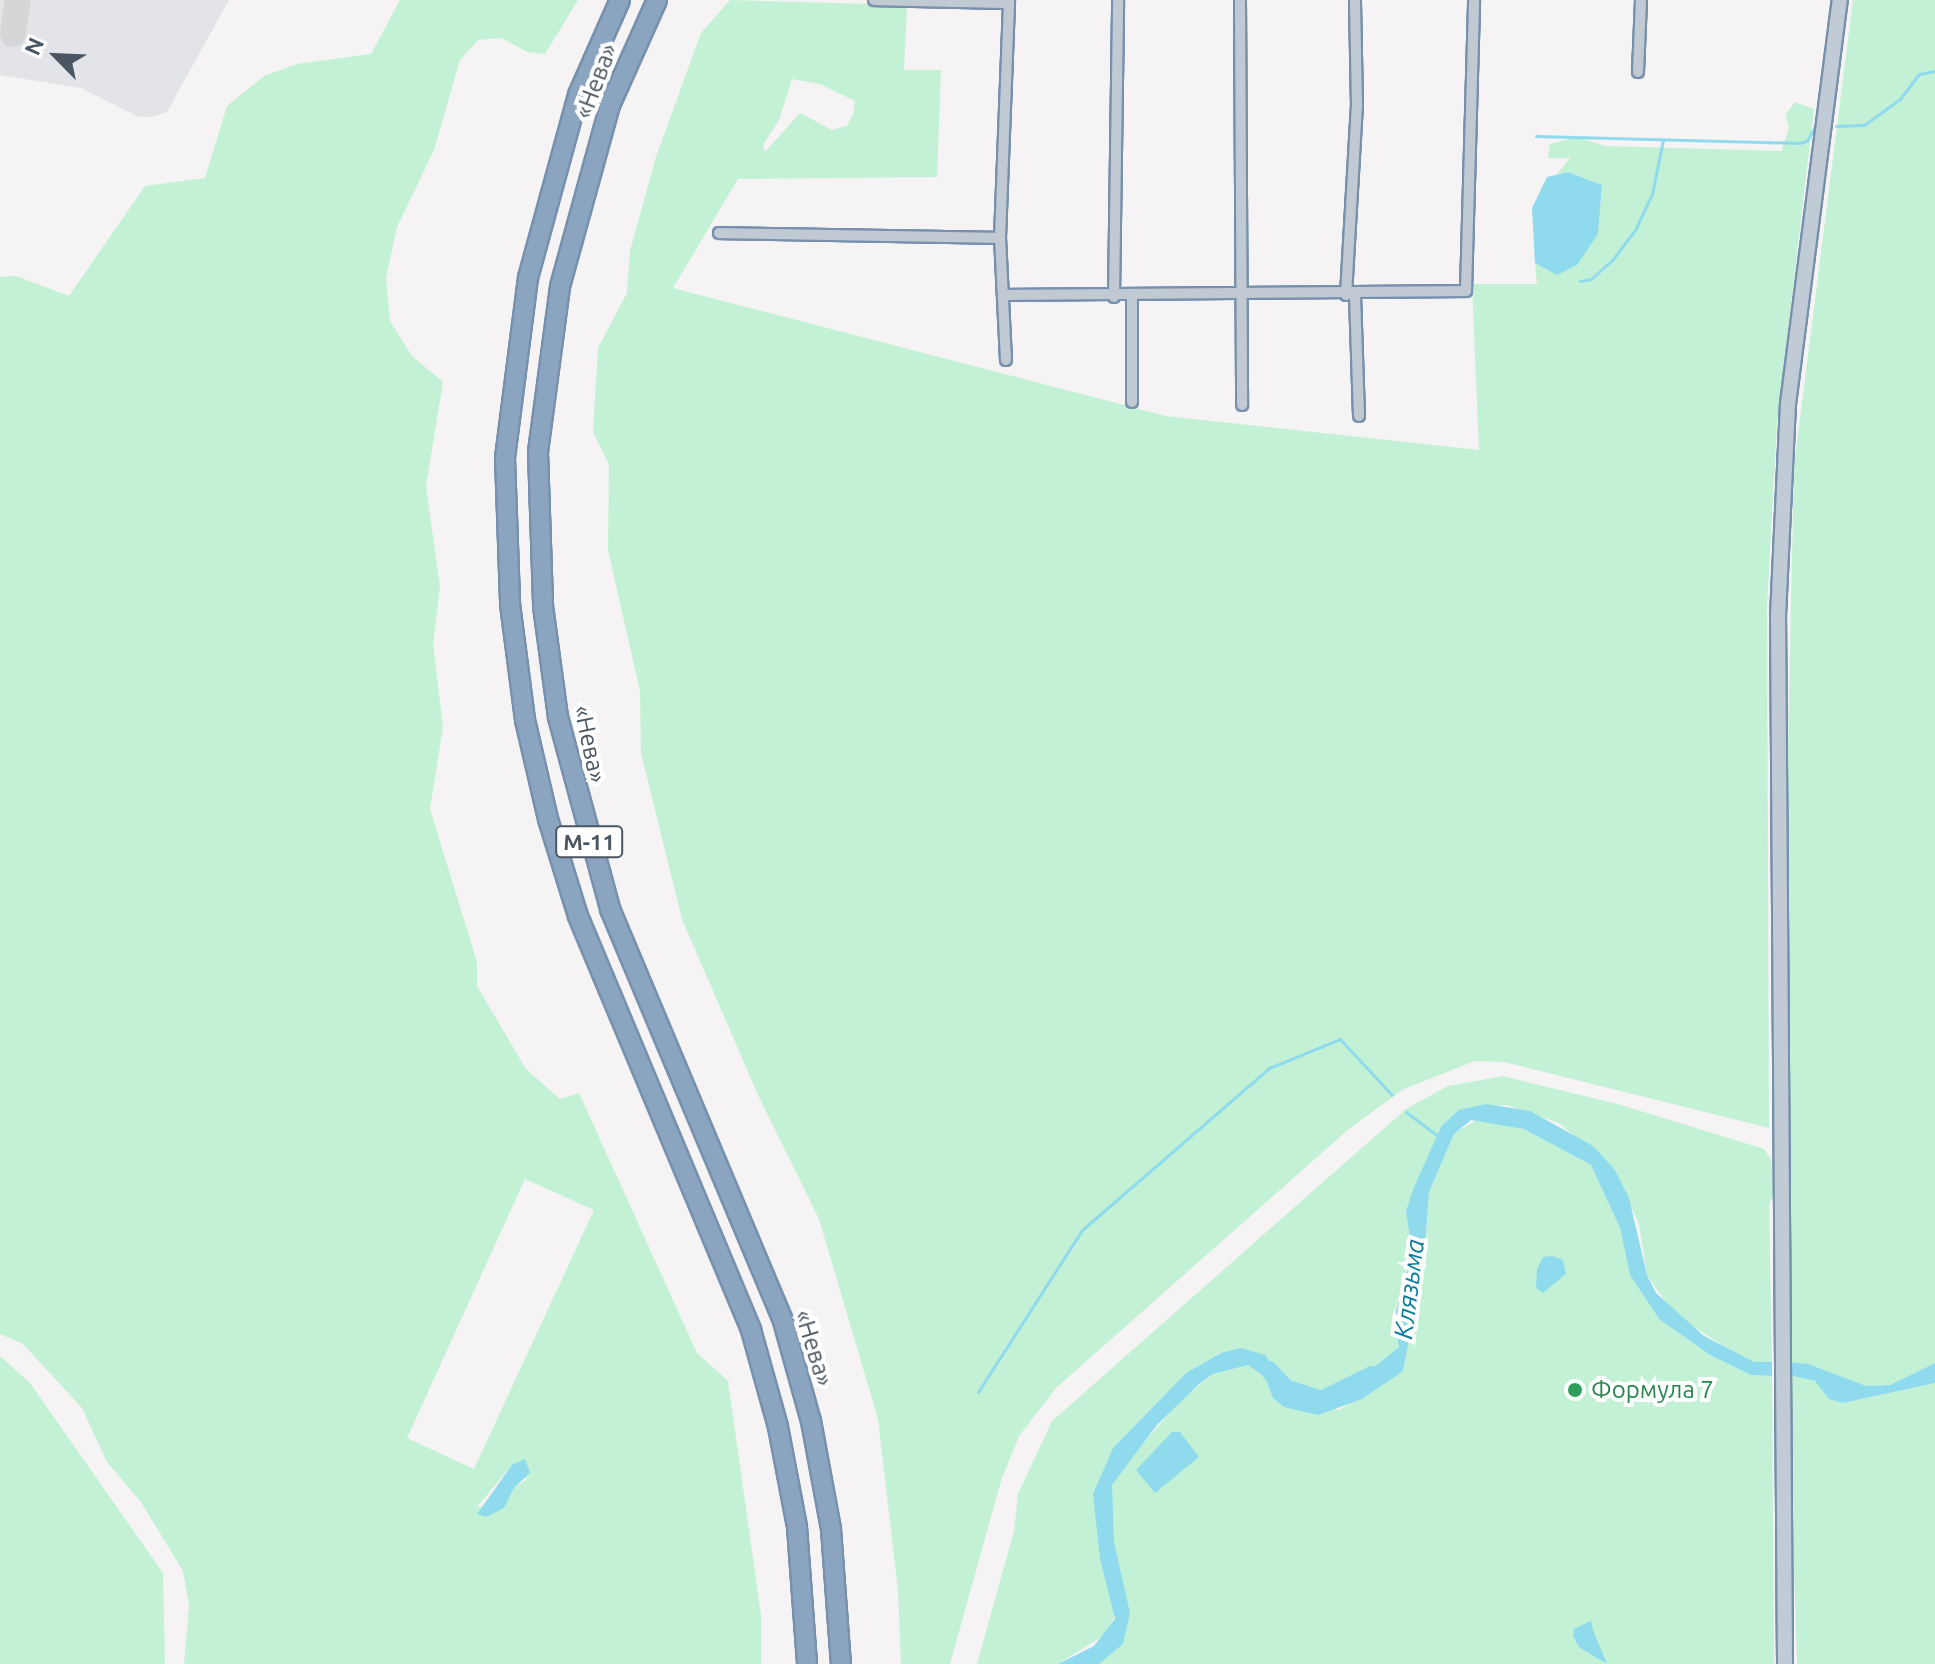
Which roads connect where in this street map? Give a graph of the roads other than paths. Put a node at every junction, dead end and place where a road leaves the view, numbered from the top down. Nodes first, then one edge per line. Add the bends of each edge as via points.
1 (620, 0) edge
2 (657, 0) edge
3 (874, 0) edge
4 (1118, 0) edge
5 (1240, 0) edge
6 (1355, 0) edge
7 (1474, 0) edge
8 (1641, 0) edge
9 (1840, 0) edge
10 (1009, 2) edge
11 (1638, 72) dead end
12 (719, 233) dead end
13 (1000, 238) junction
14 (1003, 295) junction
15 (1240, 295) junction
16 (1350, 295) junction
17 (1114, 297) junction
18 (1132, 297) junction
19 (1006, 360) dead end
20 (1132, 402) dead end
21 (1242, 405) dead end
22 (1359, 416) dead end
23 (807, 1664) edge
24 (841, 1664) edge
25 (1785, 1664) edge

1 - 23 highway, «Нева» / М-11 via 578,95 528,278 505,458 510,604 525,720 578,916 751,1330 778,1427 797,1527
2 - 24 highway, «Нева» / М-11 via 610,105 560,287 538,452 543,606 558,717 610,909 787,1336 811,1421 831,1529
3 - 10 street
4 - 17 street
5 - 15 street
6 - 16 street
7 - 16 street via 1466,291
8 - 11 street
9 - 25 street via 1800,301 1782,501 1777,661
10 - 13 street
12 - 13 street
13 - 14 street
14 - 17 street
14 - 19 street
15 - 16 street
15 - 18 street
15 - 21 street
16 - 22 street
17 - 18 street
18 - 20 street

